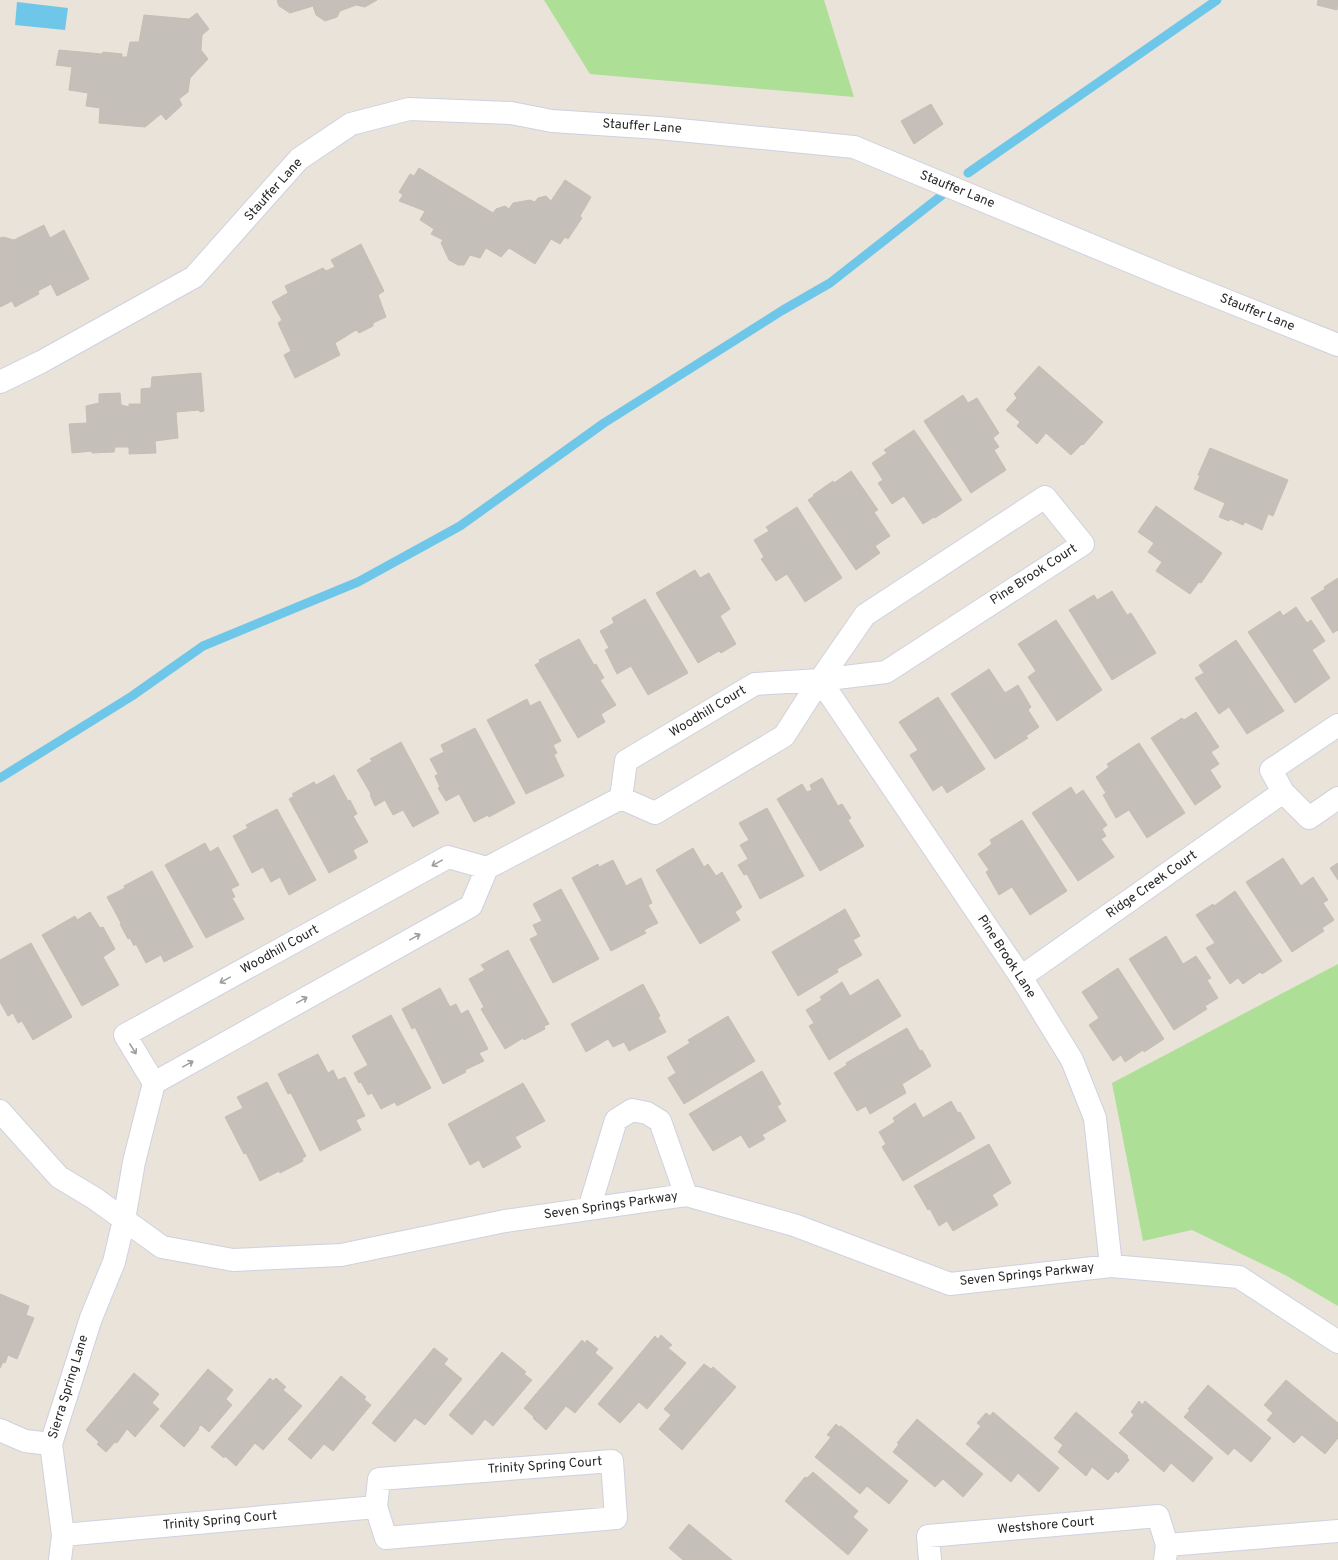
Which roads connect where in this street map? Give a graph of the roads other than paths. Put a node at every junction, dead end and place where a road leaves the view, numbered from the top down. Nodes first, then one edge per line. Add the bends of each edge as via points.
1 (1338, 345) edge
2 (0, 382) edge
3 (820, 680) junction
4 (1338, 725) edge
5 (1283, 792) junction
6 (621, 798) junction
7 (1338, 798) edge
8 (487, 868) junction
9 (1020, 977) junction
10 (154, 1083) junction
11 (0, 1111) edge
12 (686, 1195) junction
13 (589, 1209) junction
14 (124, 1220) junction
15 (1111, 1266) junction
16 (1338, 1342) edge
17 (0, 1430) edge
18 (50, 1444) junction
19 (376, 1508) junction
20 (1338, 1531) edge
21 (63, 1535) junction
22 (1166, 1552) edge
23 (60, 1560) edge
24 (930, 1560) edge

1 - 2 street, Stauffer Lane via 854,147 659,128 552,121 511,113 409,109 351,124 300,159 194,277
3 - 3 street, Pine Brook Court via 886,672 1083,544 1045,497 865,615
3 - 6 street, Woodhill Court via 755,684 748,688 626,761
3 - 6 street via 784,736 655,813
3 - 9 street, Pine Brook Lane
4 - 5 street via 1271,770
5 - 7 street via 1309,818
5 - 9 street, Ridge Creek Court
6 - 8 street
10 -> 8 street via 471,906
8 -> 10 street, Woodhill Court via 448,857 125,1035
9 - 15 street, Pine Brook Lane via 1072,1060 1095,1118
10 - 14 street via 134,1162
11 - 14 street, Seven Springs Parkway via 59,1178 94,1198
12 - 13 street, Seven Springs Parkway
12 - 13 street via 660,1121 647,1113 632,1110 616,1120
12 - 15 street, Seven Springs Parkway via 794,1226 950,1284
13 - 14 street, Seven Springs Parkway via 505,1221 341,1255 233,1260 162,1247
14 - 18 street, Sierra Spring Lane via 114,1262 91,1318
15 - 16 street, Seven Springs Parkway via 1240,1277
17 - 18 street via 25,1441
18 - 21 street, Sierra Spring Lane
19 - 19 street, Trinity Spring Court via 386,1538 616,1518 612,1460 379,1479
19 - 21 street, Trinity Spring Court
20 - 22 street, Westshore Court
21 - 23 street, Sierra Spring Lane
22 - 24 street, Westshore Court via 1158,1516 928,1536

